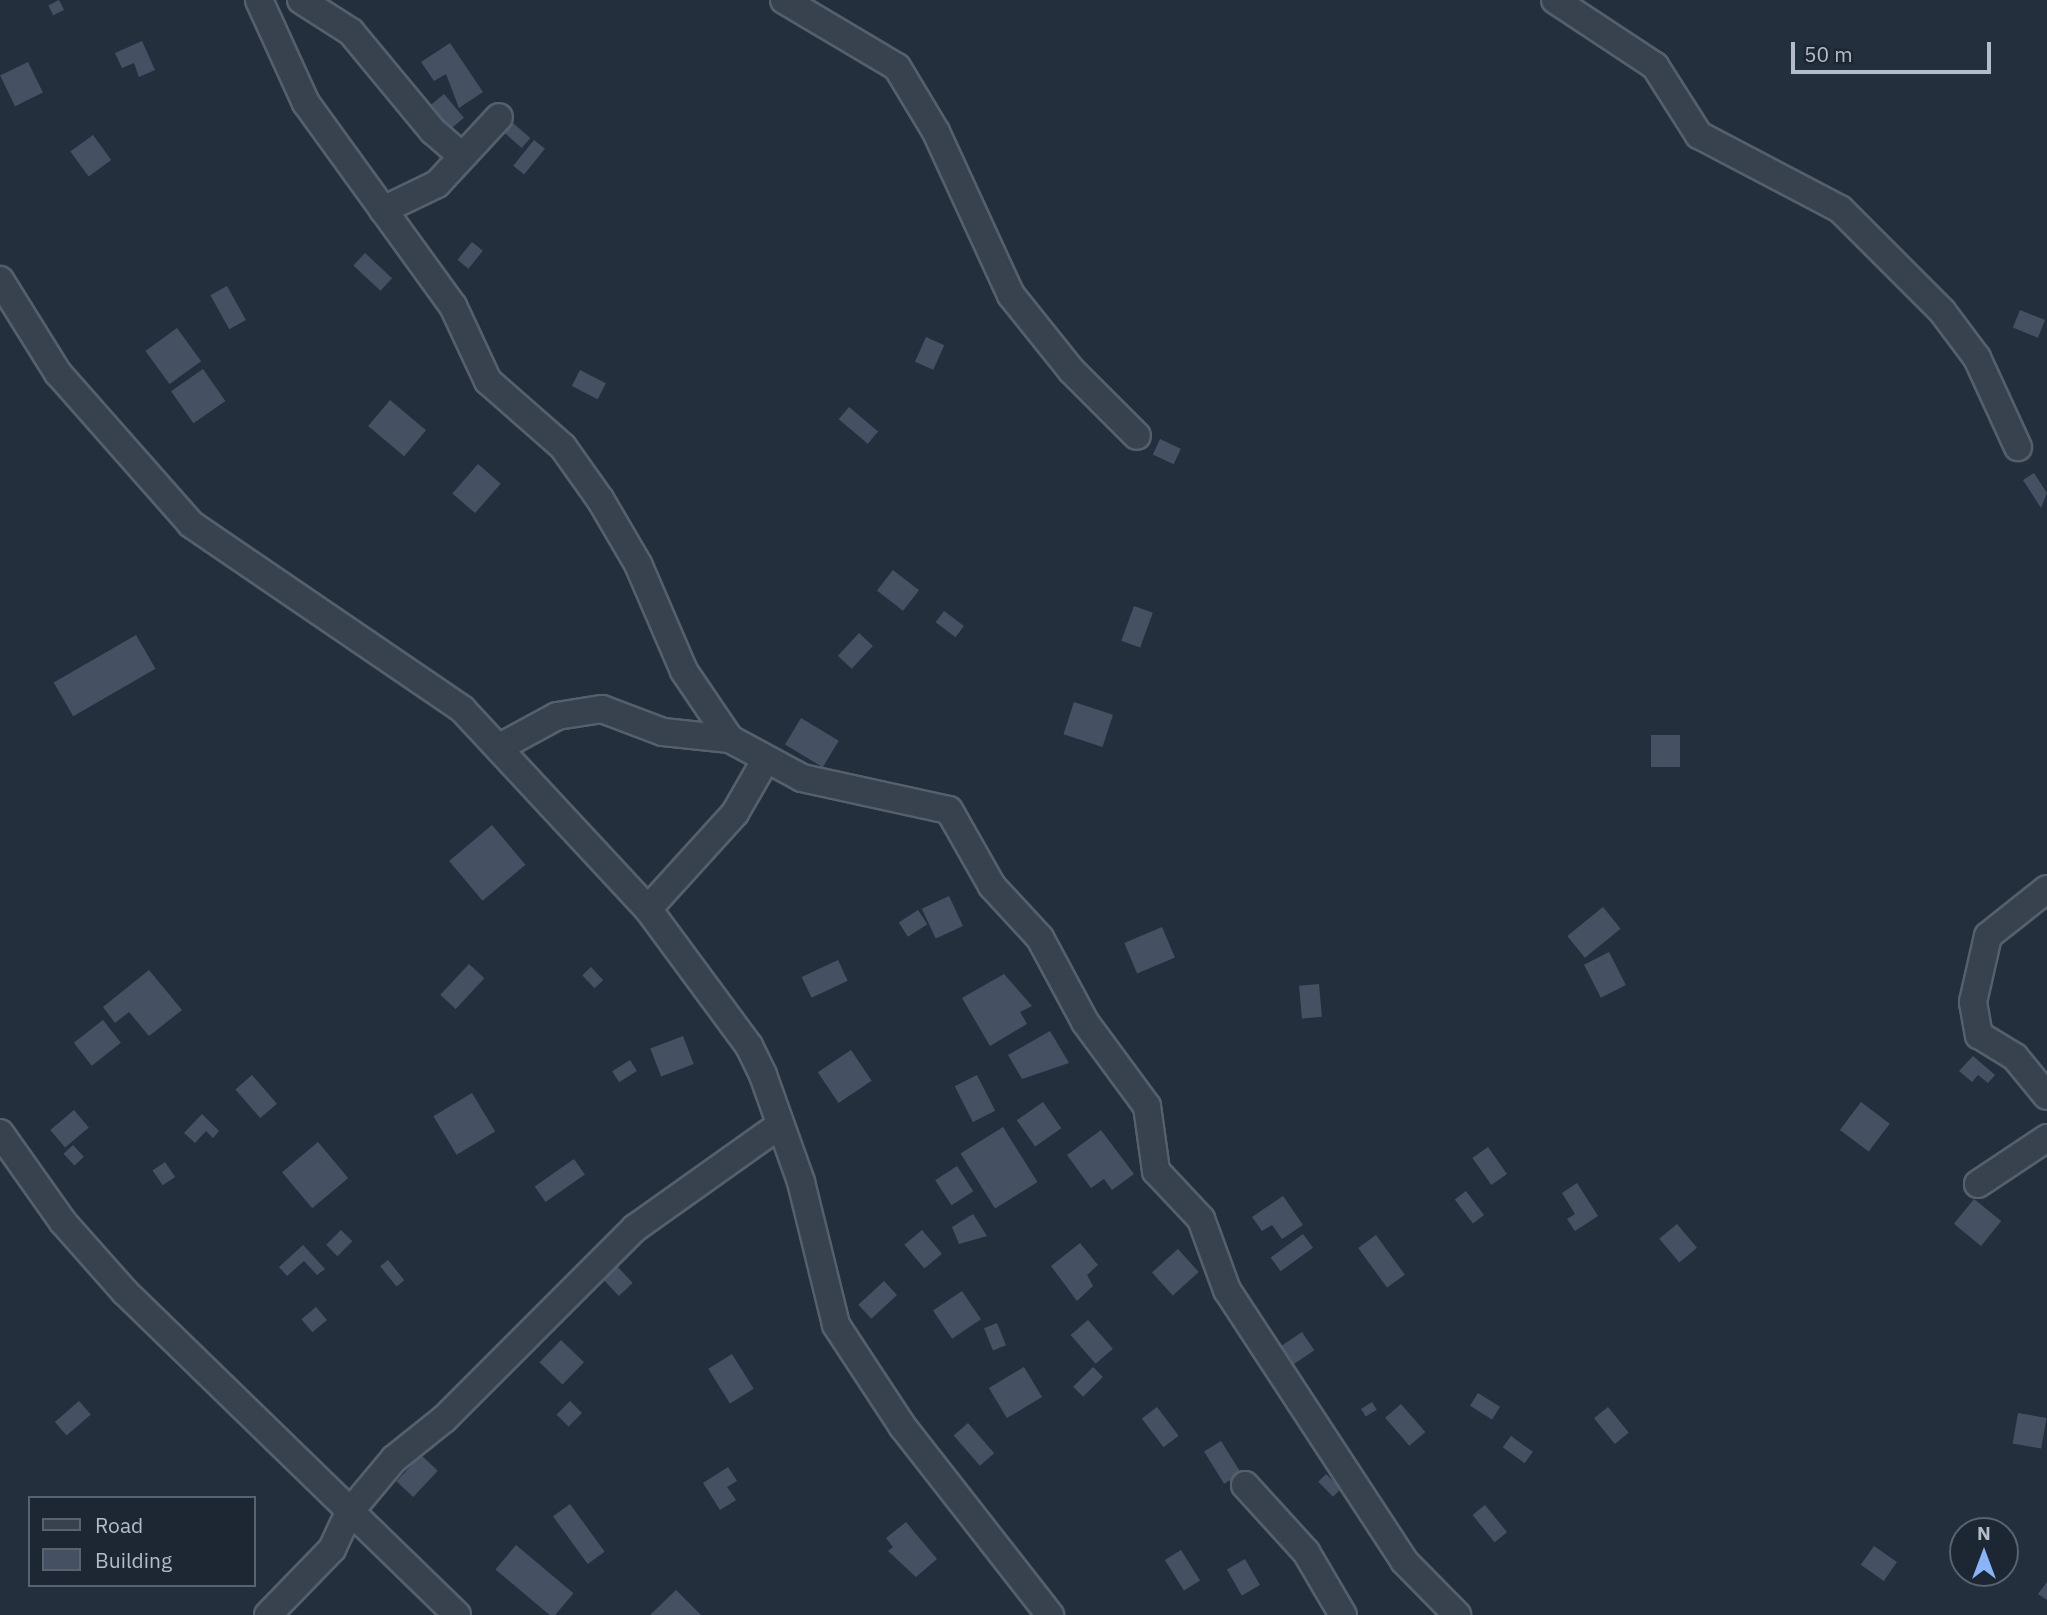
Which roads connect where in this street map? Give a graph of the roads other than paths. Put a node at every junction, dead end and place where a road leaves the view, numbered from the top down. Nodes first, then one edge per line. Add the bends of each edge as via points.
1 (259, 0) edge
2 (301, 0) edge
3 (784, 0) edge
4 (1555, 0) edge
5 (499, 117) dead end
6 (462, 156) junction
7 (383, 211) junction
8 (0, 280) edge
9 (1137, 436) dead end
10 (2018, 447) dead end
11 (730, 739) junction
12 (500, 747) junction
13 (766, 759) junction
14 (2047, 889) edge
15 (648, 909) junction
16 (2047, 1096) edge
17 (780, 1125) junction
18 (0, 1133) edge
19 (2047, 1138) edge
20 (1978, 1184) dead end
21 (1245, 1485) dead end
22 (348, 1514) junction
23 (268, 1615) edge
24 (457, 1615) edge
25 (1050, 1615) edge
26 (1343, 1615) edge
27 (1457, 1615) edge

1 - 7 street via 306,103
2 - 6 street via 351,32 433,131
3 - 9 street via 897,67 924,108 1011,295 1071,370
4 - 10 street via 1655,66 1699,135 1840,209 1942,311 1977,358
5 - 6 street
6 - 7 street via 437,184
7 - 11 street via 453,306 488,381 563,447 600,499 638,564 684,671
8 - 12 street via 58,373 191,524 394,658 462,709
11 - 12 street via 671,734 628,716 589,709 556,716
11 - 13 street
12 - 15 street via 524,781
13 - 15 street via 735,813
13 - 27 street via 802,778 933,802 957,817 992,886 1040,938 1085,1022 1147,1106 1159,1178 1201,1219 1227,1290 1404,1561
14 - 16 street via 1988,936 1973,1002 1979,1035 2015,1056
15 - 17 street via 749,1046
17 - 22 street via 635,1228 444,1419 394,1459
17 - 25 street via 801,1182 836,1325 903,1427
18 - 22 street via 63,1222 125,1292
19 - 20 street
21 - 26 street via 1306,1552
22 - 23 street via 331,1549
22 - 24 street

